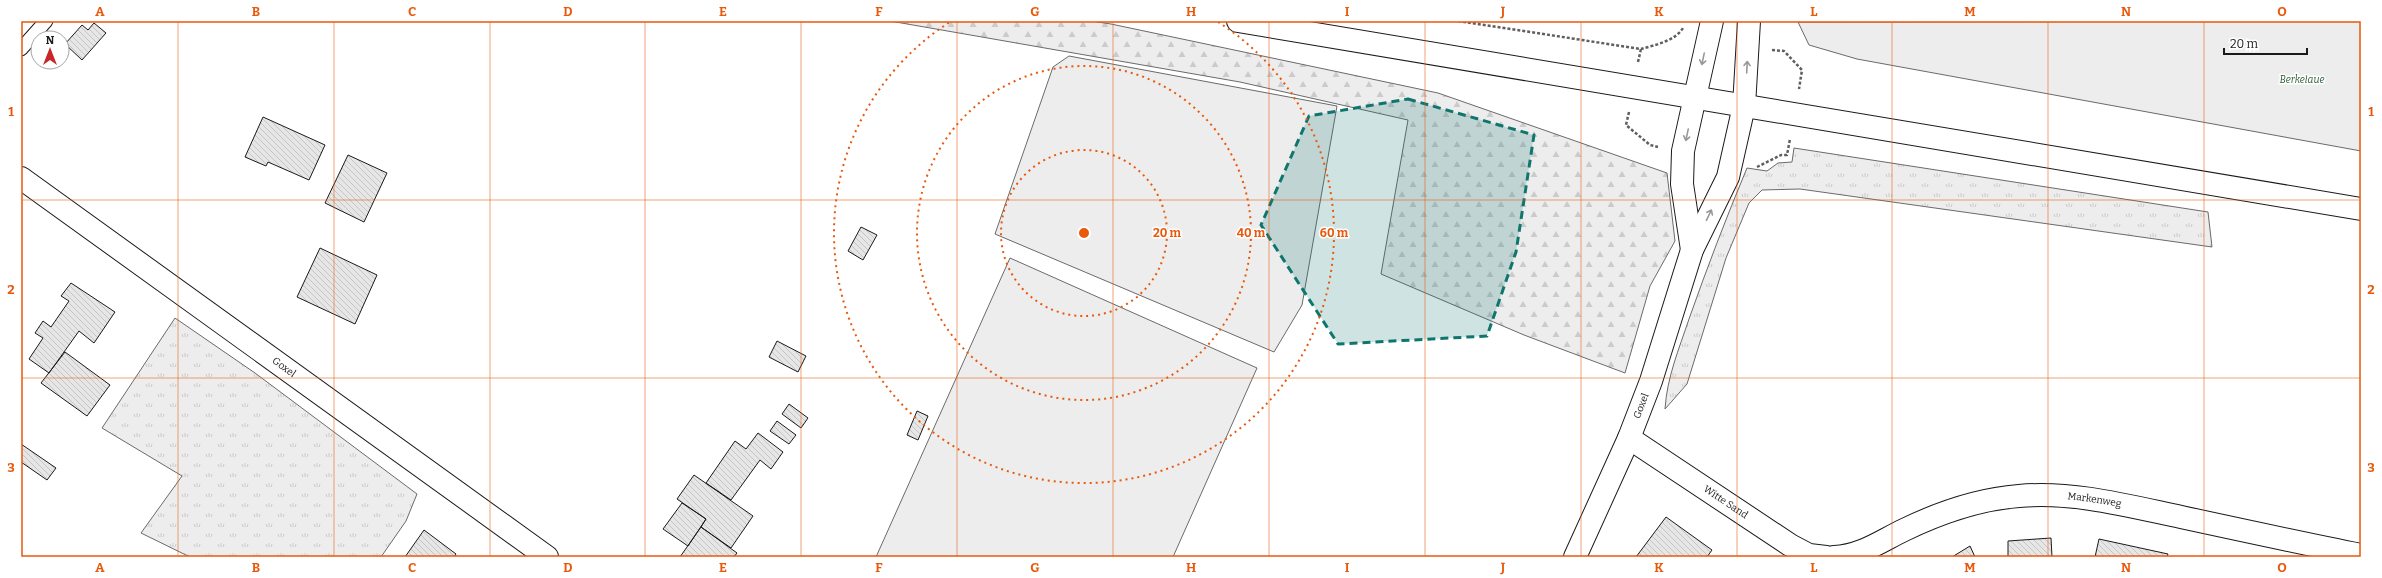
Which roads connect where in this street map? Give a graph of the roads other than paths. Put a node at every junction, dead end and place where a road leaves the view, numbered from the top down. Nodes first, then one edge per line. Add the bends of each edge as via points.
1 (46, 21) edge
2 (1238, 21) edge
3 (1712, 21) edge
4 (1749, 21) edge
5 (21, 49) edge
6 (1695, 97) junction
7 (1744, 106) junction
8 (21, 178) edge
9 (2361, 209) edge
10 (1692, 250) junction
11 (1629, 438) junction
12 (2361, 555) edge
13 (547, 557) edge
14 (1575, 557) edge
15 (1826, 557) edge
16 (1834, 557) edge

1 - 5 lane
2 - 6 street
3 -> 6 street, Goxel
7 -> 4 street, Goxel
6 - 7 street
6 -> 10 street, Goxel via 1683,151 1682,184
7 - 9 street
10 -> 7 street, Goxel via 1728,177
8 - 13 street, Goxel
10 - 11 street, Goxel via 1651,381
11 - 14 street, Goxel
11 - 15 street, Witte Sand via 1790,545 1810,554
12 - 16 street, Markenweg via 2115,503 2059,496 2020,496 1984,502 1944,513 1862,552

